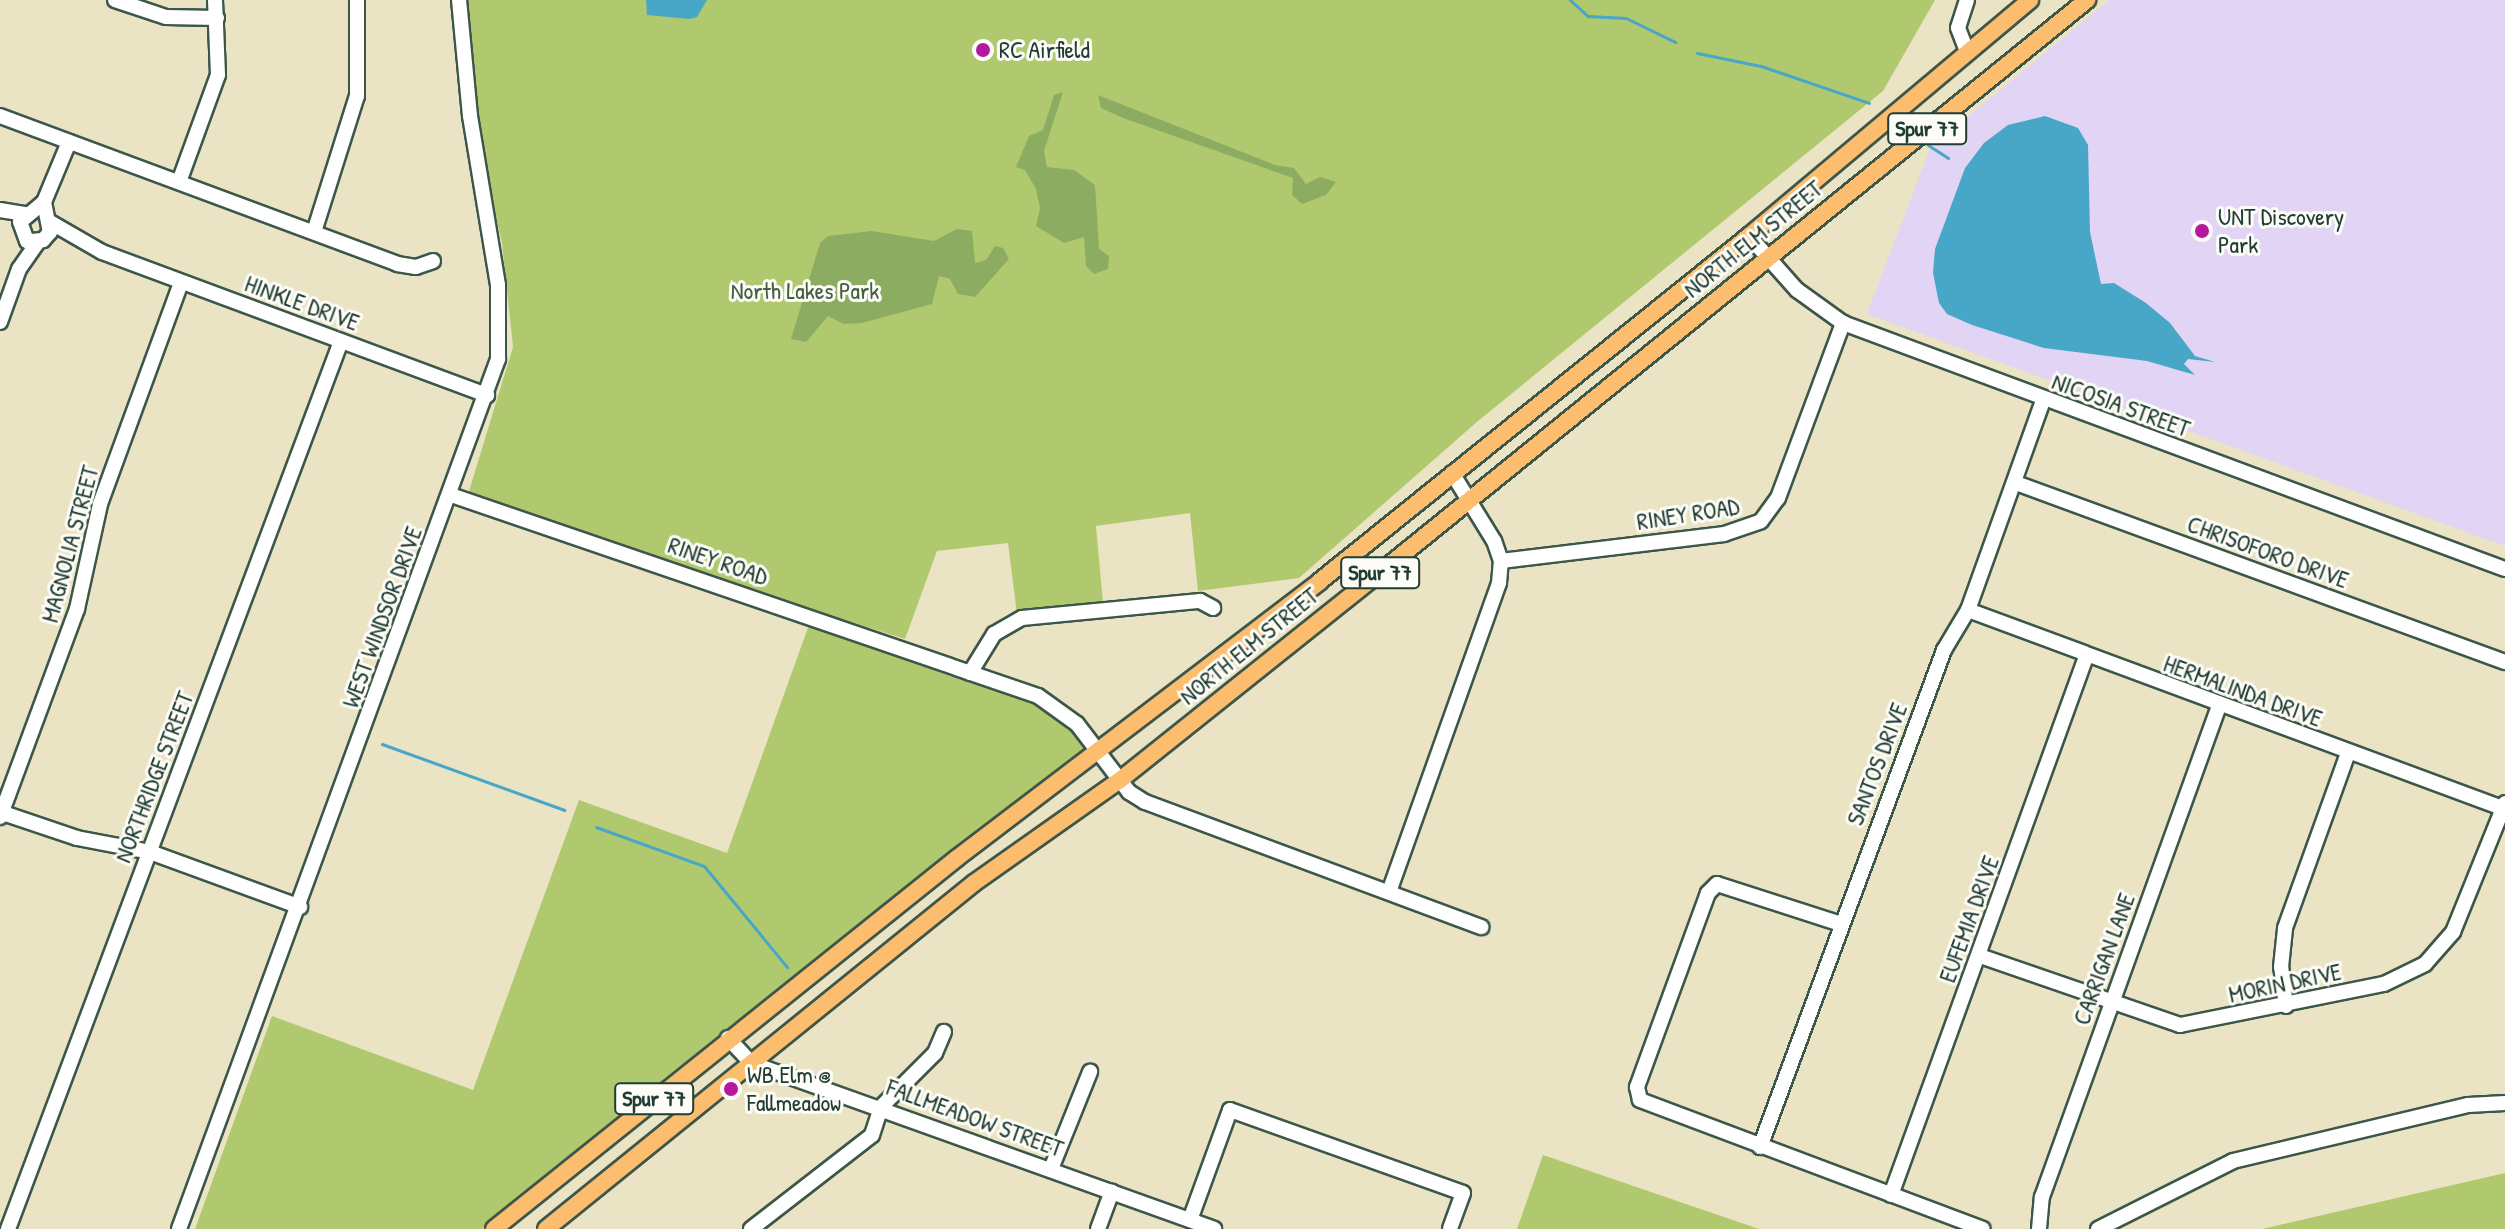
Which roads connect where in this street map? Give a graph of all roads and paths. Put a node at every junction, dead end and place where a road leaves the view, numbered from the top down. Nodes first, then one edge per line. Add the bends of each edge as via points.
1 (115, 0) edge
2 (215, 0) edge
3 (357, 0) edge
4 (459, 0) edge
5 (1967, 0) edge
6 (2030, 0) edge
7 (2087, 0) edge
8 (217, 18) junction
9 (1967, 51) junction
10 (0, 116) edge
11 (69, 142) junction
12 (179, 182) junction
13 (44, 202) junction
14 (0, 210) edge
15 (28, 213) junction
16 (0, 219) edge
17 (49, 220) junction
18 (314, 232) junction
19 (1749, 236) junction
20 (31, 237) junction
21 (102, 252) junction
22 (1767, 259) junction
23 (433, 261) dead end
24 (181, 283) junction
25 (0, 322) edge
26 (1843, 323) junction
27 (341, 341) junction
28 (487, 395) junction
29 (2043, 400) junction
30 (1452, 473) junction
31 (2016, 483) junction
32 (451, 495) junction
33 (1470, 500) junction
34 (1501, 561) junction
35 (2505, 569) edge
36 (1213, 608) dead end
37 (1968, 610) junction
38 (2086, 657) junction
39 (2505, 662) edge
40 (970, 673) junction
41 (2219, 706) junction
42 (1101, 753) junction
43 (2348, 753) junction
44 (1120, 780) junction
45 (2504, 806) edge
46 (1, 814) edge
47 (150, 852) junction
48 (1389, 892) junction
49 (300, 907) junction
50 (1841, 924) junction
51 (1482, 927) dead end
52 (1980, 956) junction
53 (2111, 1004) junction
54 (2286, 1006) junction
55 (944, 1032) dead end
56 (728, 1038) junction
57 (751, 1063) junction
58 (1090, 1072) dead end
59 (2505, 1103) edge
60 (881, 1107) junction
61 (1760, 1147) junction
62 (1051, 1169) junction
63 (1112, 1191) junction
64 (1891, 1195) junction
65 (1190, 1220) junction
66 (8, 1229) edge
67 (179, 1229) edge
68 (494, 1229) edge
69 (546, 1229) edge
70 (751, 1229) edge
71 (1098, 1229) edge
72 (1214, 1229) edge
73 (1450, 1229) edge
74 (1983, 1229) edge
75 (2039, 1229) edge
76 (2098, 1229) edge

1 - 8 street via 166,17
2 - 8 street
3 - 18 street via 357,96
4 - 28 street, WEST WINDSOR DRIVE via 467,92 501,320
5 - 9 street via 1958,28
6 - 9 main road, NORTH ELM STREET / Spur 77
7 - 22 main road, NORTH ELM STREET / Spur 77
8 - 12 street via 218,75
9 - 19 main road, NORTH ELM STREET / Spur 77
10 - 11 street
11 - 12 street
11 - 13 street
12 - 18 street
13 - 15 street
13 - 17 street
14 - 15 street
15 - 17 street, HINKLE DRIVE
15 - 20 street
16 - 20 street, HINKLE DRIVE
17 - 20 street
17 - 21 street, HINKLE DRIVE
18 - 23 street via 397,264 416,267
19 - 22 street, NICOSIA STREET
19 - 30 main road, NORTH ELM STREET / Spur 77
20 - 21 street, HINKLE DRIVE
20 - 25 street
21 - 24 street, HINKLE DRIVE
22 - 26 street, NICOSIA STREET via 1797,290
22 - 33 main road, NORTH ELM STREET / Spur 77
24 - 27 street, HINKLE DRIVE
24 - 46 street, MAGNOLIA STREET via 100,504 77,609
26 - 29 street, NICOSIA STREET
26 - 34 street, RINEY ROAD via 1778,498 1761,521 1724,534
27 - 28 street, HINKLE DRIVE
27 - 47 street, NORTHRIDGE STREET
28 - 32 street, WEST WINDSOR DRIVE
29 - 31 street, SANTOS DRIVE
29 - 35 street, NICOSIA STREET
30 - 33 street
30 - 42 main road, NORTH ELM STREET / Spur 77
31 - 37 street, SANTOS DRIVE
31 - 39 street, CHRISOFORO DRIVE
32 - 40 street, RINEY ROAD
32 - 49 street, WEST WINDSOR DRIVE
33 - 34 street via 1485,520
33 - 44 main road, NORTH ELM STREET / Spur 77
34 - 48 street via 1499,583
36 - 40 street via 1200,601 1022,618 994,634
37 - 38 street, HERMALINDA DRIVE
37 - 50 street, SANTOS DRIVE via 1944,650
38 - 41 street, HERMALINDA DRIVE
38 - 52 street, EUFEMIA DRIVE
40 - 42 street, RINEY ROAD via 1049,703 1077,724
41 - 43 street, HERMALINDA DRIVE
41 - 53 street, CARRIGAN LANE
42 - 44 street, RINEY ROAD
42 - 56 main road, NORTH ELM STREET / Spur 77
43 - 45 street, HERMALINDA DRIVE
43 - 54 street via 2285,928 2281,967
44 - 48 street, RINEY ROAD via 1134,796 1158,808
44 - 57 main road, NORTH ELM STREET / Spur 77 via 974,883
45 - 54 street, MORIN DRIVE via 2453,932 2425,964 2384,984
46 - 47 street via 77,838
47 - 49 street
47 - 66 street, NORTHRIDGE STREET
48 - 51 street, RINEY ROAD
49 - 67 street, WEST WINDSOR DRIVE
50 - 61 street, SANTOS DRIVE
50 - 61 street via 1717,884 1708,893 1637,1087 1640,1100
52 - 53 street, MORIN DRIVE
52 - 64 street, EUFEMIA DRIVE
53 - 54 street, MORIN DRIVE via 2180,1025
53 - 75 street, CARRIGAN LANE via 2042,1197
55 - 60 street via 935,1053
56 - 57 street, FALLMEADOW STREET
56 - 68 main road, NORTH ELM STREET / Spur 77
57 - 60 street, FALLMEADOW STREET
57 - 69 main road, NORTH ELM STREET / Spur 77
58 - 62 street
59 - 76 street via 2468,1105 2233,1161
60 - 62 street, FALLMEADOW STREET
60 - 70 street via 872,1135
61 - 64 street
62 - 63 street, FALLMEADOW STREET
63 - 65 street, FALLMEADOW STREET
63 - 71 street
64 - 74 street
65 - 72 street, FALLMEADOW STREET
65 - 73 street via 1230,1110 1463,1193

